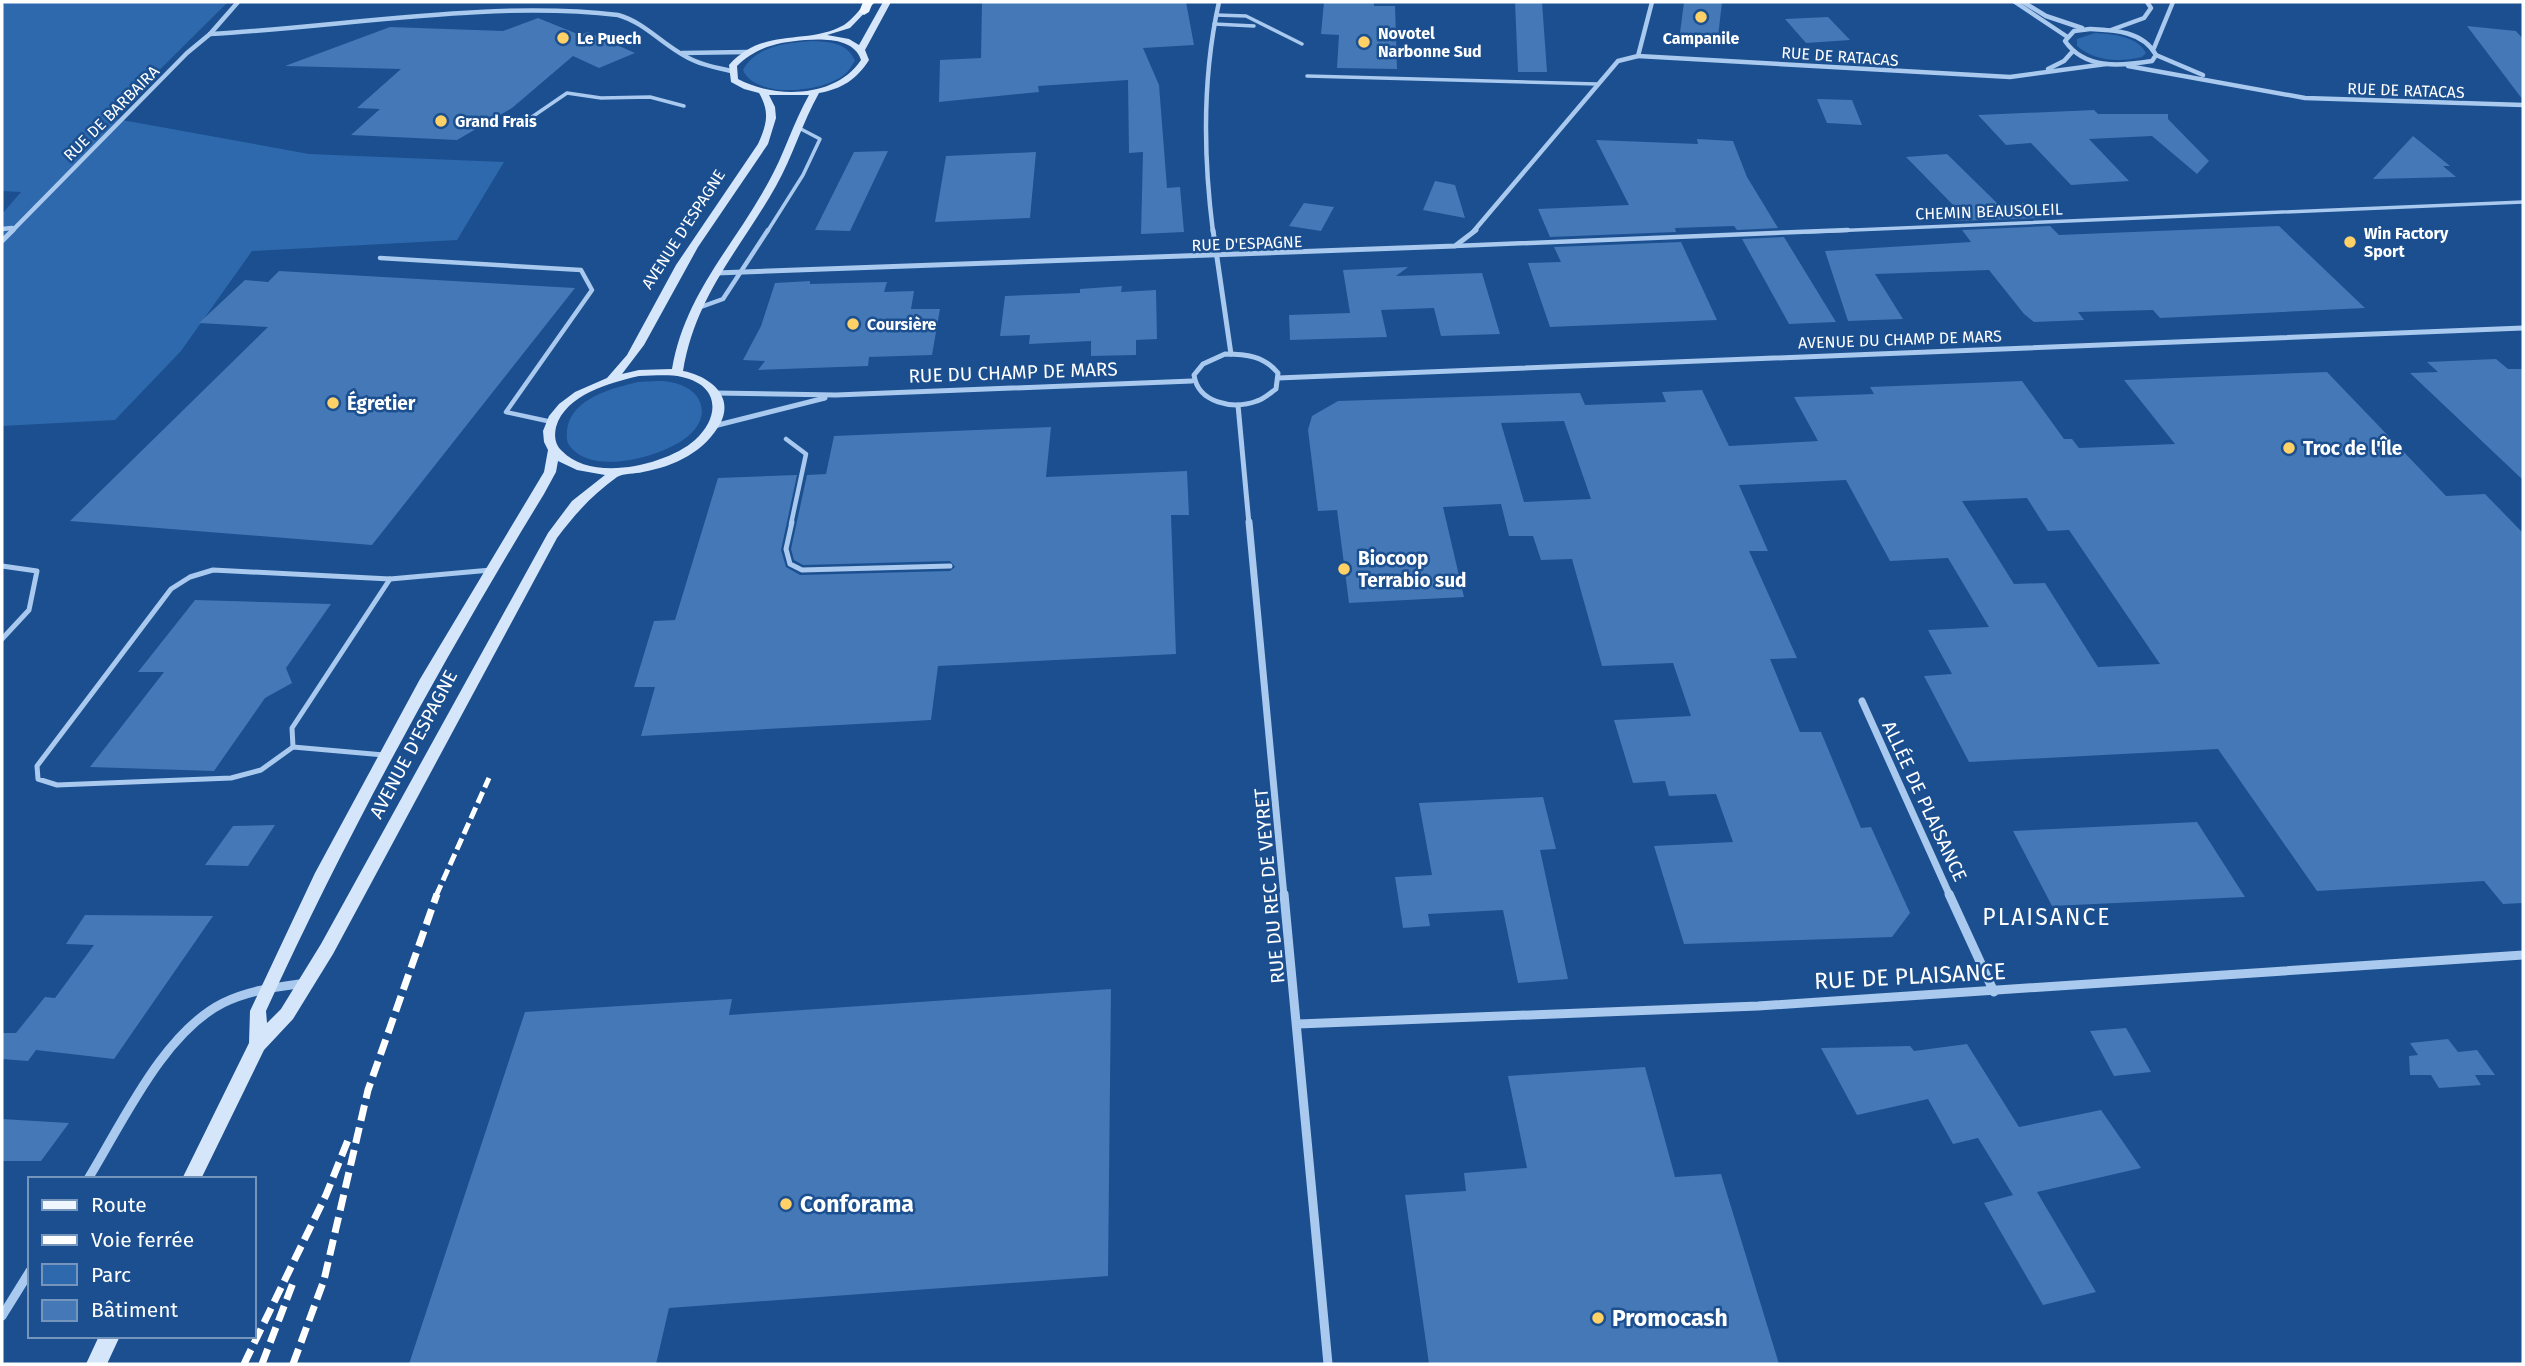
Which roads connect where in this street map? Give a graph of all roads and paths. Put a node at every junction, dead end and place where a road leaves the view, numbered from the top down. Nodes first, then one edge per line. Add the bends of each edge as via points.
1 (238, 2) edge
2 (887, 2) edge
3 (1219, 2) edge
4 (1652, 2) edge
5 (2015, 2) edge
6 (2023, 2) edge
7 (2147, 2) edge
8 (2172, 2) edge
9 (557, 4) dead end
10 (867, 5) edge
11 (421, 9) dead end
12 (1216, 15) junction
13 (1214, 24) junction
14 (1254, 26) dead end
15 (2090, 29) junction
16 (2110, 30) junction
17 (210, 34) junction
18 (2066, 36) junction
19 (816, 37) junction
20 (1302, 44) dead end
21 (2154, 48) junction
22 (861, 50) junction
23 (2073, 51) junction
24 (747, 52) junction
25 (680, 53) junction
26 (2157, 55) junction
27 (1637, 56) junction
28 (2106, 64) junction
29 (2128, 66) junction
30 (731, 71) junction
31 (2040, 73) junction
32 (1307, 76) dead end
33 (1597, 84) junction
34 (2247, 88) junction
35 (816, 91) junction
36 (763, 93) junction
37 (2523, 105) edge
38 (684, 106) dead end
39 (529, 119) dead end
40 (799, 128) junction
41 (2523, 201) edge
42 (12, 228) junction
43 (2, 229) edge
44 (2, 241) edge
45 (1455, 246) junction
46 (1216, 256) junction
47 (380, 258) dead end
48 (716, 272) junction
49 (740, 272) junction
50 (692, 310) junction
51 (2523, 328) edge
52 (1231, 354) junction
53 (677, 373) junction
54 (1278, 378) junction
55 (606, 381) junction
56 (1192, 381) junction
57 (716, 393) junction
58 (836, 395) junction
59 (1238, 405) junction
60 (552, 422) junction
61 (714, 426) junction
62 (786, 439) dead end
63 (552, 452) junction
64 (615, 472) junction
65 (950, 565) dead end
66 (2, 566) edge
67 (491, 570) junction
68 (390, 579) junction
69 (2, 639) edge
70 (1861, 701) dead end
71 (293, 747) junction
72 (384, 755) junction
73 (2523, 955) edge
74 (306, 983) junction
75 (268, 988) junction
76 (1994, 992) junction
77 (1298, 1024) junction
78 (258, 1044) junction
79 (89, 1177) edge
80 (192, 1177) edge
81 (28, 1274) edge
82 (2, 1316) edge
83 (109, 1338) edge
84 (96, 1364) edge
85 (1328, 1364) edge

1 - 17 street, RUE DE BARBAIRA
2 - 22 main road
3 - 12 street
4 - 27 street
5 - 18 street
6 - 15 street via 2046,16
7 - 16 street via 2151,8 2144,18
8 - 21 street
9 - 25 street via 619,15
10 - 19 main road via 847,26
11 - 17 street
12 - 13 street
12 - 20 lane via 1246,16
13 - 14 lane
13 - 46 street via 1204,89
15 - 16 street
15 - 18 street
16 - 21 street
17 - 42 street, RUE DE BARBAIRA
18 - 23 street
19 - 22 main road via 849,42
19 - 24 main road via 785,39
21 - 26 street
22 - 35 main road via 865,61 853,77
23 - 28 street
23 - 31 street, RUE DE RATACAS
24 - 25 street
24 - 30 main road
25 - 30 street
26 - 29 street via 2152,61
26 - 34 street, RUE DE RATACAS via 2194,73
27 - 31 street, RUE DE RATACAS via 1958,76
27 - 33 street via 1618,61
28 - 29 street, RUE DE RATACAS
28 - 31 street, RUE DE RATACAS
29 - 34 street, RUE DE RATACAS
30 - 36 main road via 742,86
32 - 33 lane
33 - 45 street via 1483,224
34 - 37 street, RUE DE RATACAS via 2337,100
35 - 36 main road
35 - 40 main road
36 - 55 main road, AVENUE D'ESPAGNE via 773,110 763,144 672,281 623,368
38 - 39 lane via 650,97 568,93
40 - 48 main road via 772,184
40 - 49 lane via 820,139 803,175
41 - 45 lane, CHEMIN BEAUSOLEIL
42 - 43 street
42 - 44 street, RUE DE BARBAIRA
45 - 46 street, RUE D'ESPAGNE
46 - 49 street, RUE D'ESPAGNE
46 - 52 street
47 - 60 lane via 581,270 592,290 506,412
48 - 49 street, RUE D'ESPAGNE
48 - 50 main road
49 - 50 lane via 723,299
50 - 53 main road via 680,345
51 - 54 street, AVENUE DU CHAMP DE MARS
52 - 54 street via 1261,358 1272,365
52 - 56 street via 1210,358 1199,366
53 - 55 main road via 639,373
53 - 57 main road via 701,380
54 - 59 street via 1270,395
55 - 60 main road via 579,394
56 - 58 street, RUE DU CHAMP DE MARS
56 - 59 street via 1208,400
57 - 58 street, RUE DU CHAMP DE MARS
57 - 61 main road via 720,410
58 - 61 street, RUE DU CHAMP DE MARS
59 - 77 street, RUE DU REC DE VEYRET
60 - 63 main road, AVENUE D'ESPAGNE
61 - 64 main road via 686,452 649,467
62 - 65 lane via 806,454 786,549 790,564 802,570
63 - 64 main road via 582,469
63 - 67 main road, AVENUE D'ESPAGNE via 550,472
64 - 74 main road, AVENUE D'ESPAGNE via 576,504 552,536
66 - 69 lane via 37,571 37,596 17,628
67 - 68 lane
67 - 72 main road, AVENUE D'ESPAGNE
68 - 71 lane via 292,728
68 - 71 lane via 213,570 190,577 172,589 37,766 38,779 57,785 232,778 261,770
70 - 76 street, ALLÉE DE PLAISANCE
71 - 72 lane
72 - 75 main road, AVENUE D'ESPAGNE
73 - 76 street, RUE DE PLAISANCE
74 - 75 street
74 - 78 main road, AVENUE D'ESPAGNE via 287,1014
75 - 78 main road, AVENUE D'ESPAGNE via 258,1011
75 - 79 street via 214,1008 186,1031
76 - 77 street, RUE DE PLAISANCE
77 - 85 street, RUE DU REC DE VEYRET
78 - 80 main road, AVENUE D'ESPAGNE
81 - 82 street
83 - 84 main road

